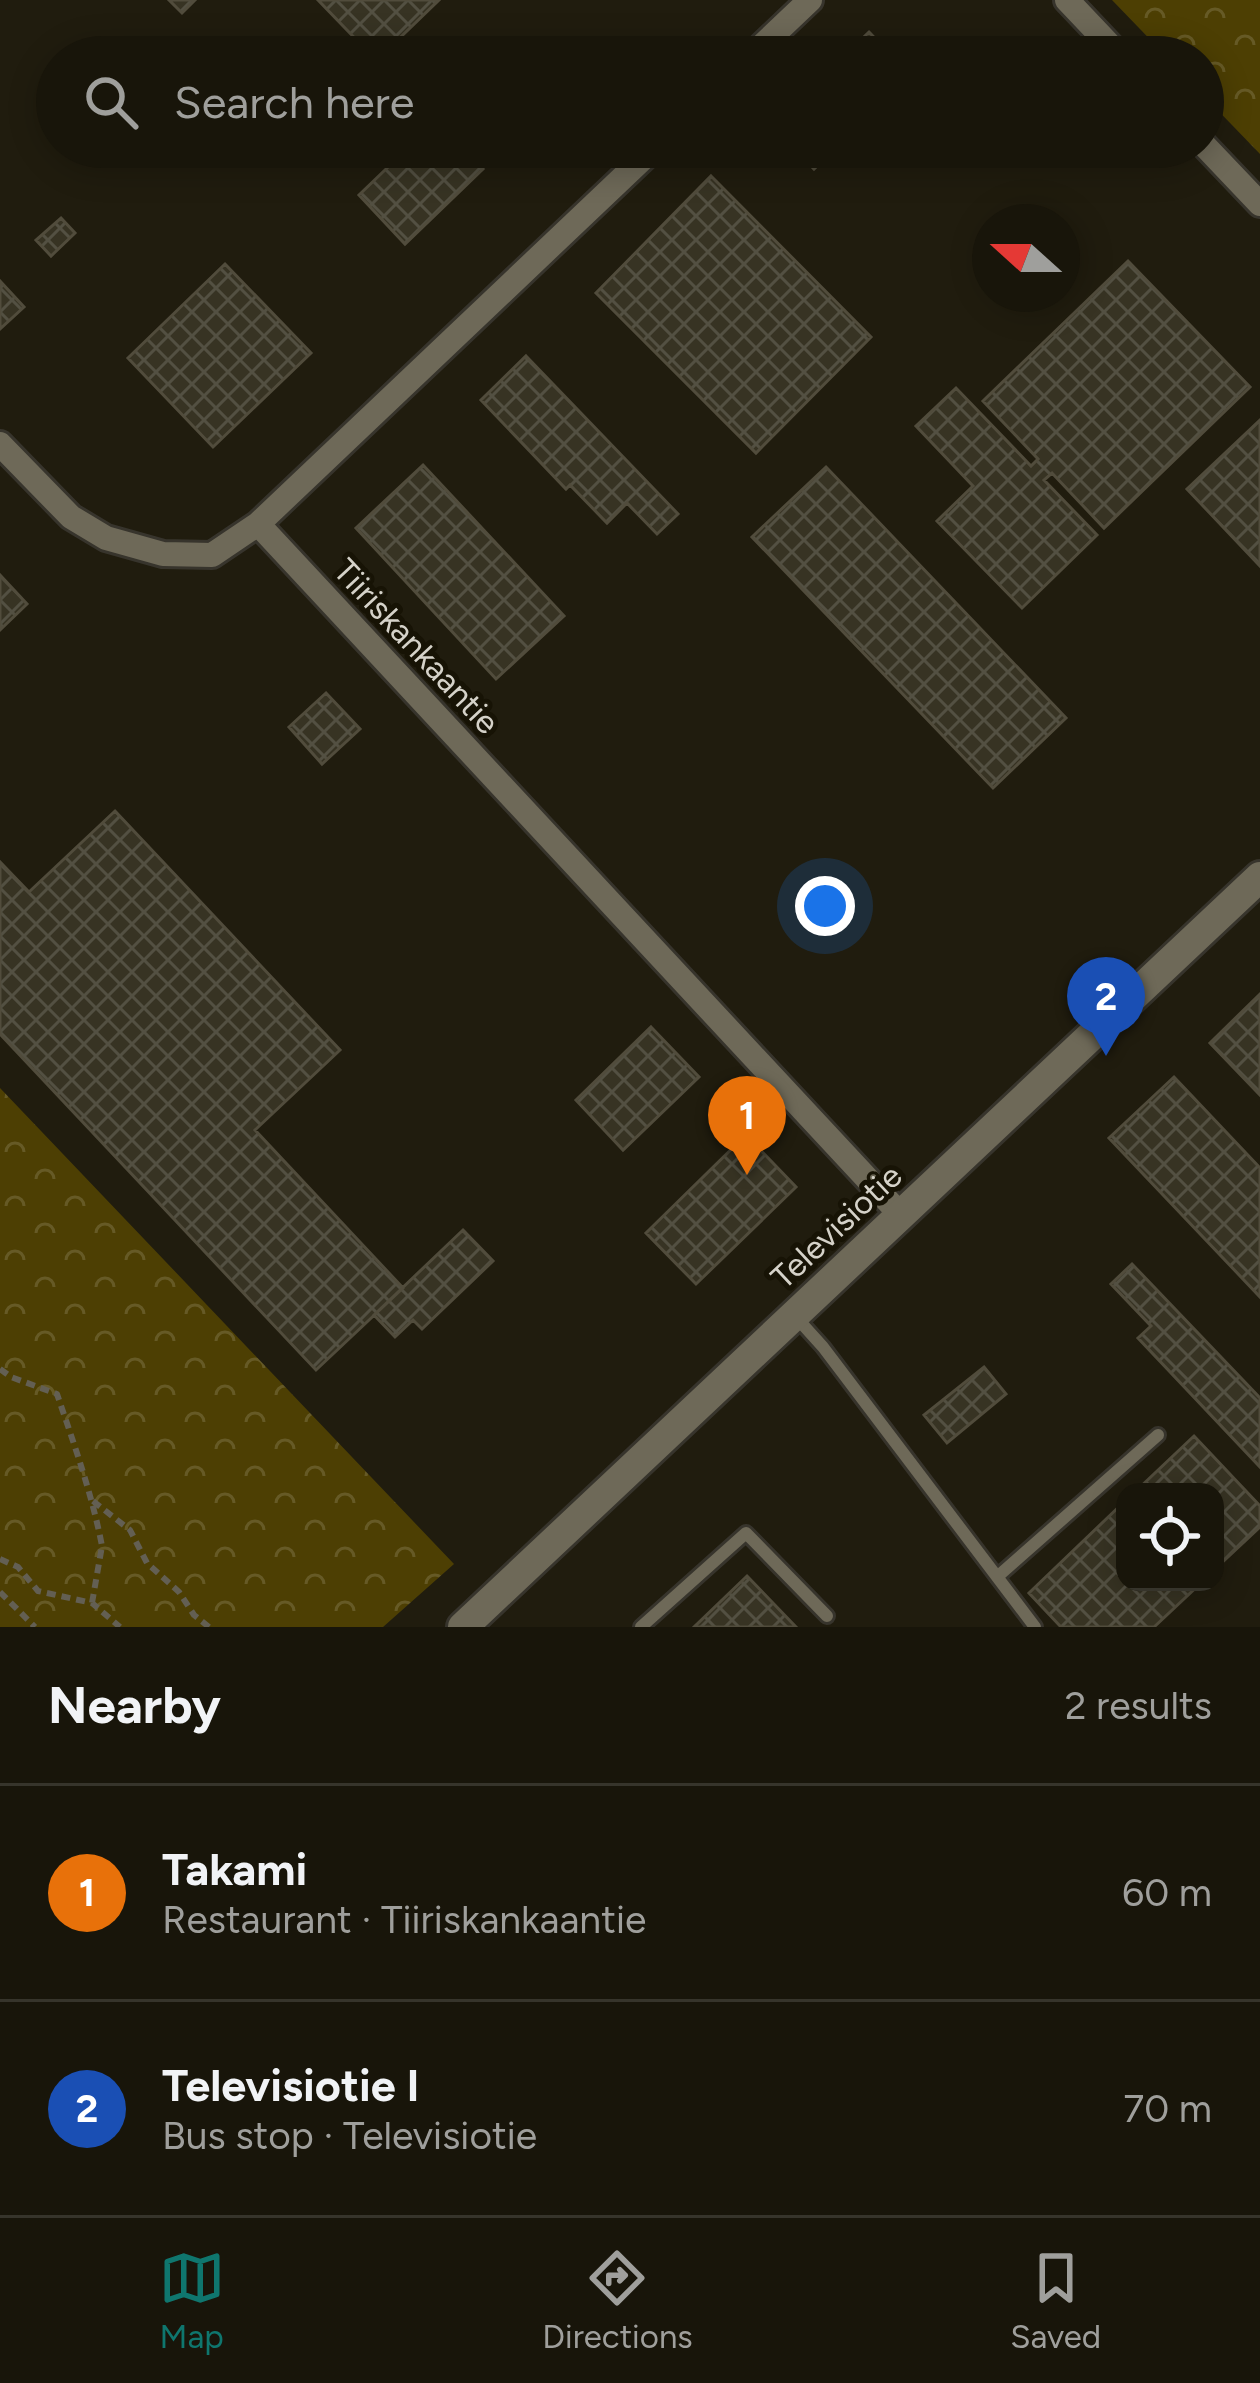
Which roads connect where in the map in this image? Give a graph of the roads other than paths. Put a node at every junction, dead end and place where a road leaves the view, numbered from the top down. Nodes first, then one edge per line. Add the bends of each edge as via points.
1 (810, 0) edge
2 (1067, 0) edge
3 (772, 36) edge
4 (1101, 36) edge
5 (1224, 166) edge
6 (634, 168) edge
7 (1260, 204) edge
8 (0, 444) edge
9 (258, 524) junction
10 (1260, 877) edge
11 (900, 1214) junction
12 (794, 1315) junction
13 (1158, 1435) dead end
14 (998, 1577) junction
15 (827, 1616) dead end
16 (463, 1627) edge
17 (641, 1627) edge
18 (1035, 1627) edge

1 - 3 street
2 - 4 street
5 - 7 street
6 - 9 street
8 - 9 street via 71,517 106,538 163,554 212,555
9 - 11 street, Tiiriskankaantie
10 - 11 street, Televisiotie
11 - 12 street, Televisiotie
12 - 14 lane
12 - 16 street, Televisiotie
13 - 14 lane
14 - 18 lane
15 - 17 lane via 746,1533

